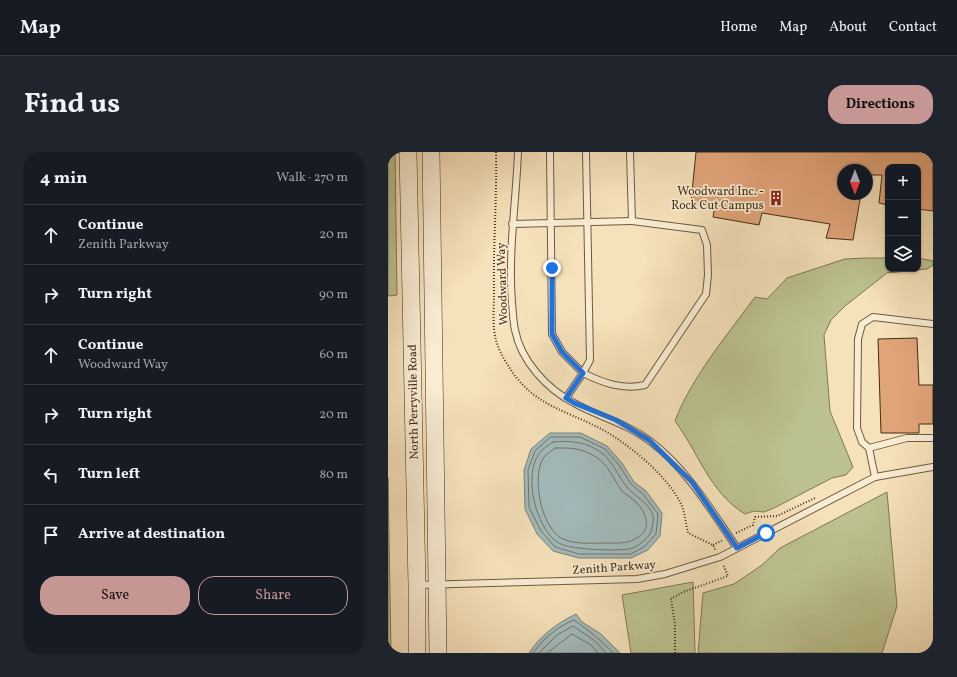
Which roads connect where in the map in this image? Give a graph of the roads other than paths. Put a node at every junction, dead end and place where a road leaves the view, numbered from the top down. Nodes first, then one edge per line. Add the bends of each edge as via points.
1 (408, 152) edge
2 (431, 152) edge
3 (518, 152) edge
4 (550, 152) edge
5 (586, 152) edge
6 (630, 152) edge
7 (632, 221) junction
8 (587, 222) junction
9 (552, 223) junction
10 (512, 224) junction
11 (933, 324) edge
12 (583, 373) junction
13 (566, 398) junction
14 (933, 438) edge
15 (868, 448) junction
16 (933, 467) edge
17 (874, 477) junction
18 (737, 548) junction
19 (417, 585) junction
20 (438, 585) junction
21 (417, 653) edge
22 (438, 653) edge

1 - 19 main road, North Perryville Road
2 - 20 main road, North Perryville Road
3 - 10 lane, Woodward Way
4 - 9 lane
5 - 8 lane
6 - 7 lane
7 - 8 lane
7 - 12 lane via 702,230 707,245 706,294 645,385 631,388 602,382
8 - 9 lane
8 - 12 lane via 590,360
9 - 10 lane
9 - 12 lane via 552,334 562,352
10 - 13 lane, Woodward Way via 510,275 515,330 537,374
11 - 15 lane via 872,317 862,324 858,339 857,428 862,442
12 - 13 lane
13 - 18 lane, Woodward Way via 616,420 649,440 692,482
14 - 15 lane via 907,438
15 - 17 lane
16 - 17 lane, Zenith Parkway
17 - 18 lane, Zenith Parkway
18 - 20 lane, Zenith Parkway via 692,567 637,579
19 - 20 lane, Zenith Parkway
19 - 21 main road, North Perryville Road
20 - 22 main road, North Perryville Road

